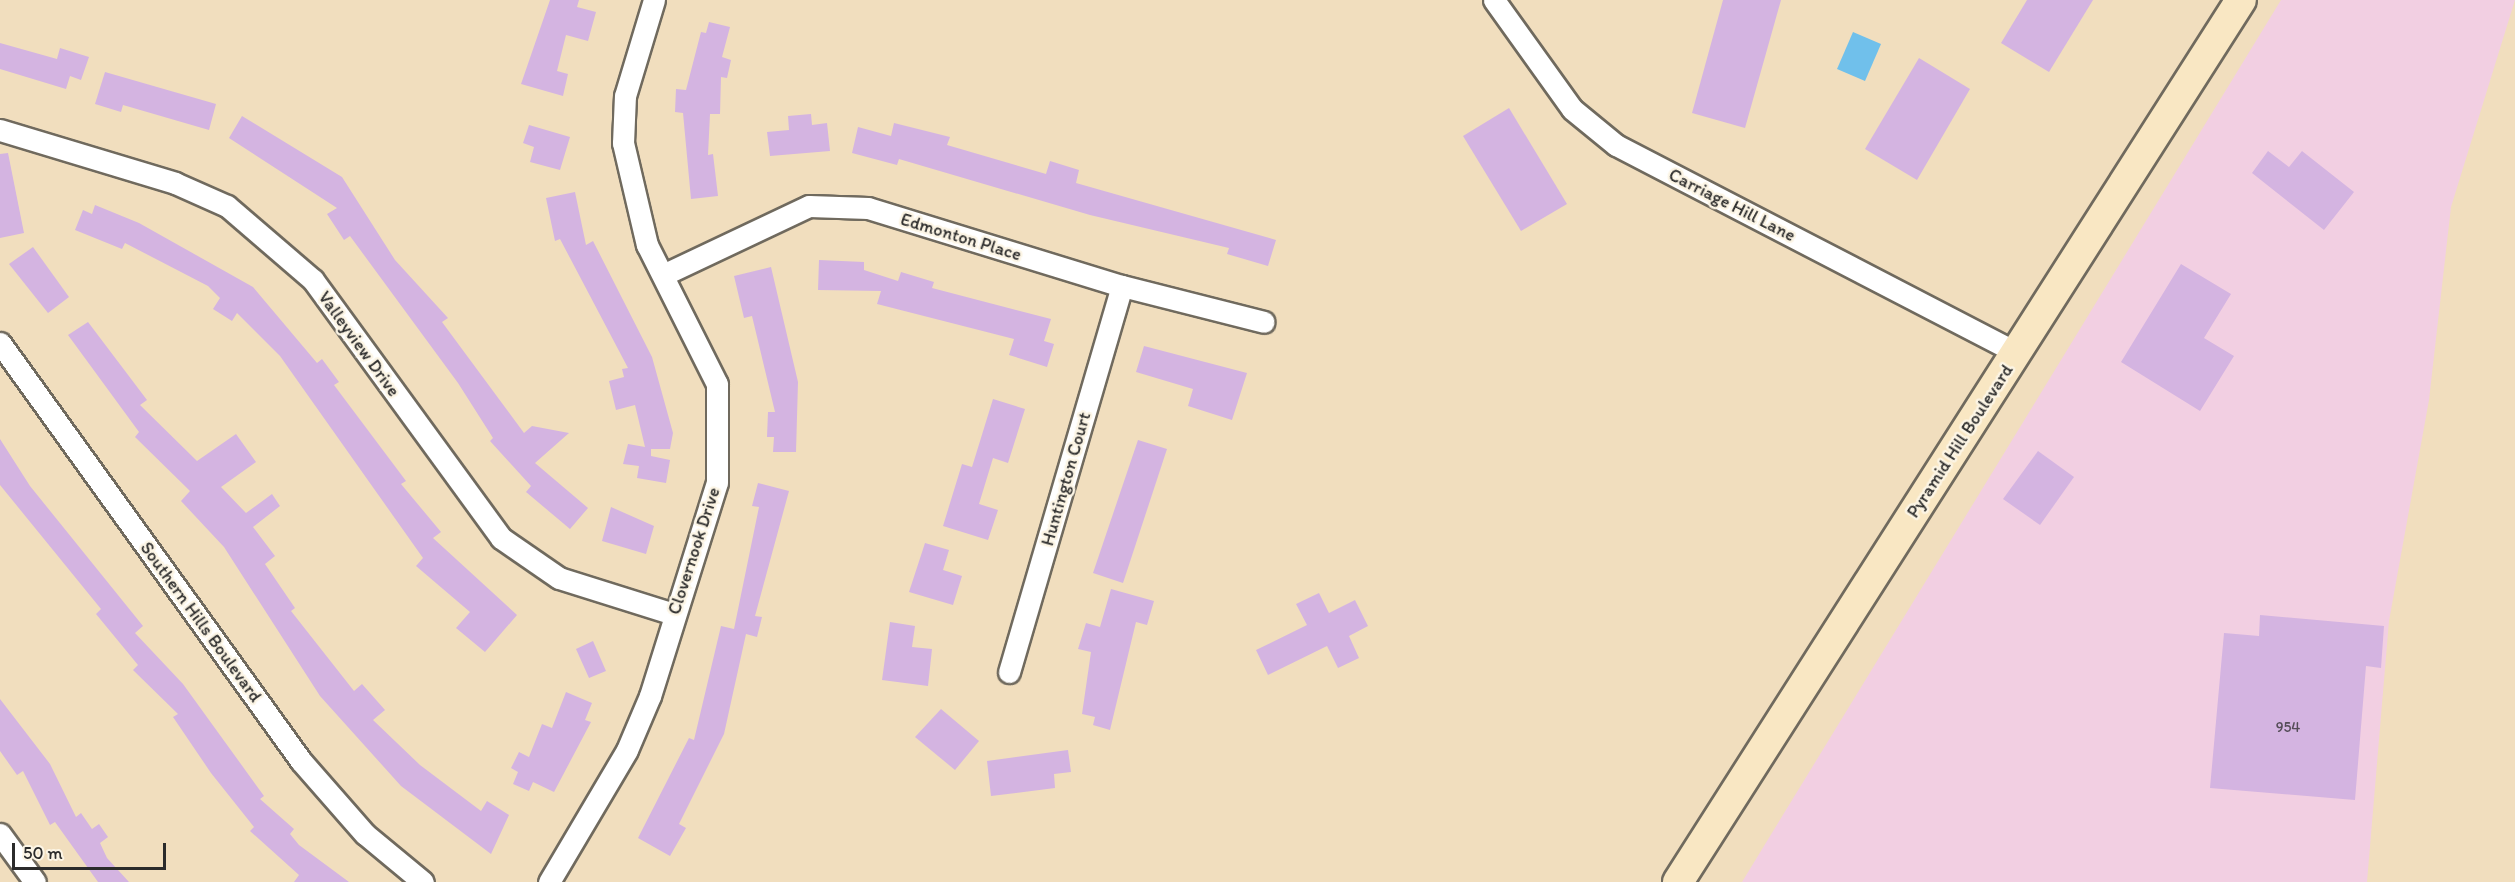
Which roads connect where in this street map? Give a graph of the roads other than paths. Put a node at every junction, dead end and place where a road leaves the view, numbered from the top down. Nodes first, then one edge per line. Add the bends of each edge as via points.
1 (654, 0) edge
2 (1494, 0) edge
3 (2241, 0) edge
4 (0, 130) edge
5 (665, 274) junction
6 (1122, 286) junction
7 (1264, 322) dead end
8 (0, 343) edge
9 (2017, 353) junction
10 (674, 614) junction
11 (1009, 672) dead end
12 (0, 834) edge
13 (35, 882) edge
14 (423, 882) edge
15 (549, 882) edge
16 (1678, 882) edge

1 - 5 street, Clovernook Drive via 625,96 623,143 647,245
2 - 9 street, Carriage Hill Lane via 1572,109 1616,145
3 - 9 main road, Pyramid Hill Boulevard
4 - 10 street, Valleyview Drive via 175,183 227,206 313,280 501,538 559,578
5 - 6 street, Edmonton Place via 809,206 867,208
5 - 10 street, Clovernook Drive via 717,384 721,433 717,482
6 - 7 street, Edmonton Place
6 - 11 street, Huntington Court
8 - 14 street, Southern Hills Boulevard via 301,761 365,834
9 - 16 main road, Pyramid Hill Boulevard
10 - 15 street, Clovernook Drive via 650,696 627,750
12 - 13 street

